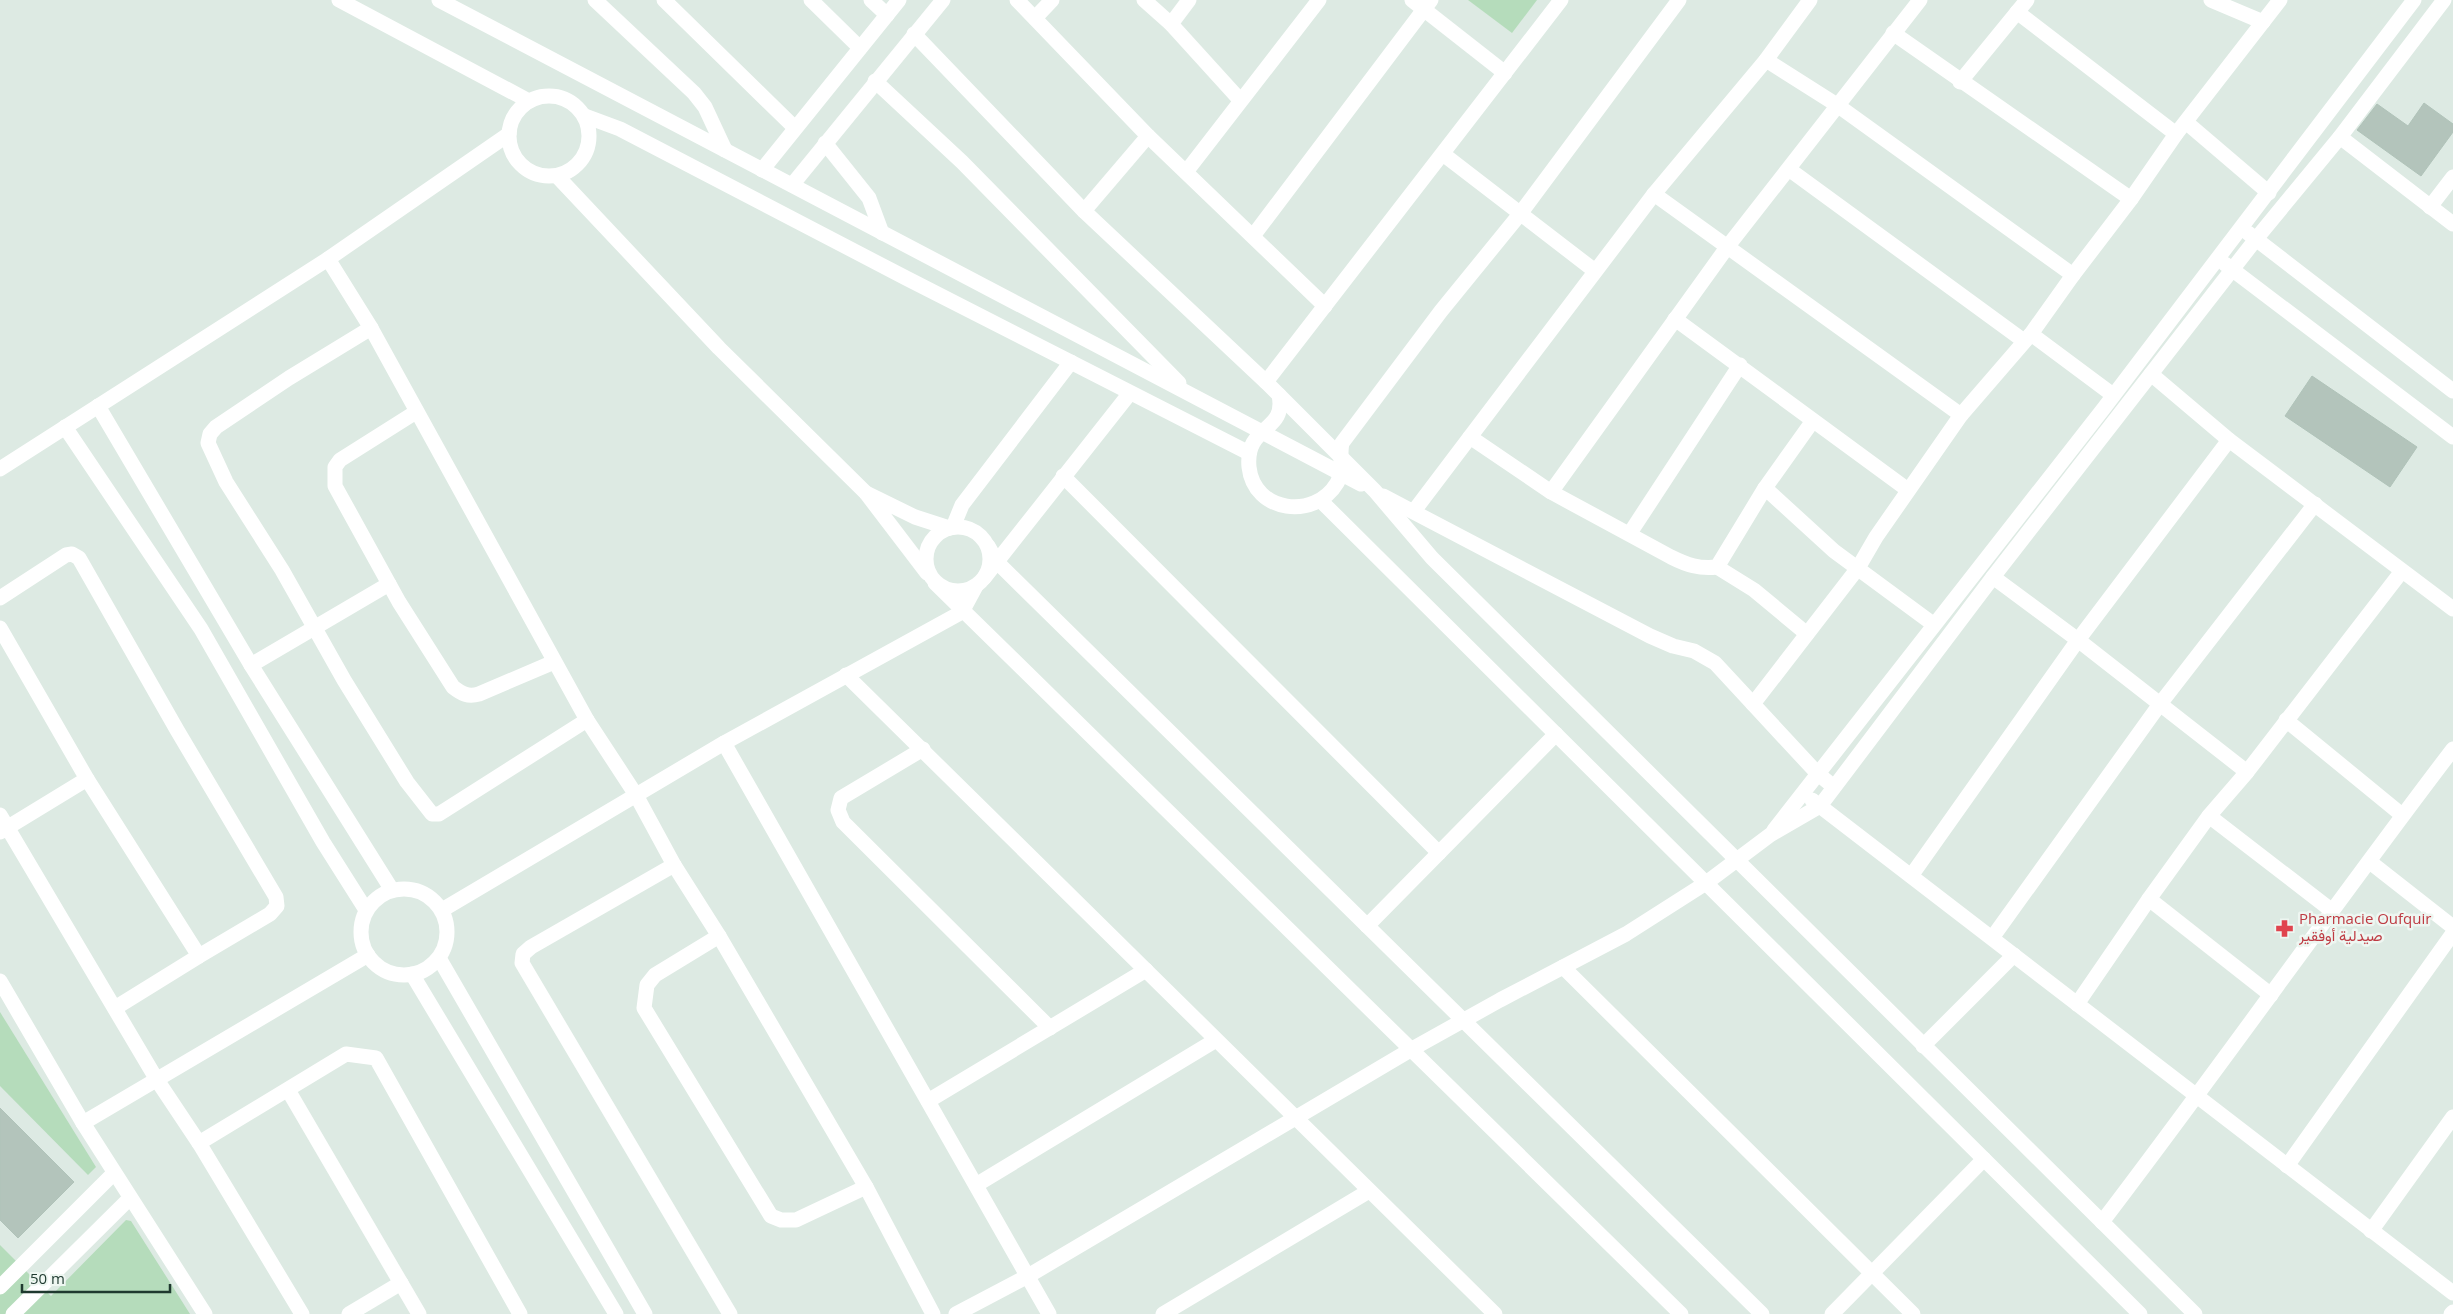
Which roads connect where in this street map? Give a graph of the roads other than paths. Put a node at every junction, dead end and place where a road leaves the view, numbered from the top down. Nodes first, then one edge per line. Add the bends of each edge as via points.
1 (339, 0) edge
2 (439, 0) edge
3 (596, 0) edge
4 (664, 0) edge
5 (811, 0) edge
6 (871, 0) edge
7 (899, 0) edge
8 (943, 0) edge
9 (1017, 0) edge
10 (1052, 0) edge
11 (1144, 0) edge
12 (1190, 0) edge
13 (1319, 0) edge
14 (1561, 0) edge
15 (1679, 0) edge
16 (1810, 0) edge
17 (1920, 0) edge
18 (2211, 0) edge
19 (2280, 0) edge
20 (2414, 0) edge
21 (2444, 0) edge
22 (1422, 3) edge
23 (611, 5) edge
24 (2022, 6) edge
25 (887, 15) junction
26 (1035, 18) junction
27 (2263, 22) junction
28 (1171, 24) junction
29 (1893, 33) junction
30 (914, 34) junction
31 (860, 48) junction
32 (1766, 60) junction
33 (1505, 73) junction
34 (875, 81) junction
35 (1960, 82) junction
36 (1240, 100) junction
37 (529, 101) junction
38 (1837, 105) junction
39 (585, 116) junction
40 (795, 128) junction
41 (2182, 129) junction
42 (510, 134) junction
43 (1148, 136) junction
44 (2340, 137) junction
45 (825, 144) junction
46 (725, 150) junction
47 (1443, 154) junction
48 (762, 170) junction
49 (1790, 170) junction
50 (1186, 172) junction
51 (557, 176) junction
52 (2453, 176) edge
53 (792, 185) junction
54 (2269, 193) junction
55 (1654, 194) junction
56 (2132, 199) junction
57 (2430, 207) junction
58 (1084, 211) junction
59 (1520, 214) junction
60 (2453, 224) edge
61 (2241, 229) junction
62 (882, 233) junction
63 (1253, 236) junction
64 (2256, 239) junction
65 (1728, 246) junction
66 (328, 258) junction
67 (2218, 259) junction
68 (2232, 269) junction
69 (1595, 271) junction
70 (2073, 275) junction
71 (1325, 306) junction
72 (1675, 319) junction
73 (371, 328) junction
74 (2028, 337) junction
75 (1071, 362) junction
76 (1740, 365) junction
77 (2151, 374) junction
78 (1266, 382) junction
79 (2453, 391) edge
80 (1130, 393) junction
81 (1189, 394) junction
82 (1279, 395) junction
83 (2113, 396) junction
84 (98, 406) junction
85 (416, 412) junction
86 (1961, 414) junction
87 (1812, 422) junction
88 (65, 428) junction
89 (1260, 431) junction
90 (1470, 437) junction
91 (2453, 437) edge
92 (2229, 440) junction
93 (1249, 452) junction
94 (1339, 456) junction
95 (0, 469) edge
96 (1341, 473) junction
97 (1063, 476) junction
98 (1765, 488) junction
99 (1908, 490) junction
100 (1375, 491) junction
101 (1551, 492) junction
102 (866, 493) junction
103 (1320, 500) junction
104 (2314, 504) junction
105 (1417, 507) dead end
106 (951, 527) junction
107 (1630, 533) junction
108 (988, 546) junction
109 (997, 562) junction
110 (1717, 567) junction
111 (1858, 568) junction
112 (2402, 571) junction
113 (1993, 577) junction
114 (932, 579) junction
115 (980, 582) junction
116 (389, 584) junction
117 (0, 598) edge
118 (2453, 609) edge
119 (962, 612) junction
120 (1933, 624) junction
121 (0, 628) edge
122 (315, 628) junction
123 (1807, 634) junction
124 (2078, 640) junction
125 (554, 662) junction
126 (251, 665) junction
127 (846, 675) junction
128 (1753, 704) junction
129 (2160, 704) junction
130 (587, 720) junction
131 (2286, 720) junction
132 (1556, 734) junction
133 (724, 742) junction
134 (2453, 749) edge
135 (924, 750) junction
136 (2247, 772) junction
137 (1817, 773) junction
138 (87, 779) junction
139 (1834, 787) junction
140 (1801, 792) junction
141 (636, 795) junction
142 (1820, 806) junction
143 (2402, 815) junction
144 (2209, 816) junction
145 (2, 825) edge
146 (1770, 835) junction
147 (1439, 853) junction
148 (1736, 861) junction
149 (2370, 862) junction
150 (674, 865) junction
151 (1911, 876) junction
152 (1706, 883) junction
153 (392, 890) junction
154 (2149, 899) junction
155 (366, 910) junction
156 (442, 910) junction
157 (2331, 910) junction
158 (1367, 926) junction
159 (2453, 927) edge
160 (2453, 934) edge
161 (719, 936) junction
162 (1992, 938) junction
163 (368, 955) junction
164 (2014, 955) junction
165 (199, 956) junction
166 (439, 958) junction
167 (1563, 967) junction
168 (1146, 970) junction
169 (412, 974) junction
170 (0, 981) edge
171 (2271, 995) junction
172 (2077, 1004) junction
173 (115, 1008) junction
174 (1463, 1020) junction
175 (1050, 1028) junction
176 (1216, 1040) junction
177 (1923, 1046) junction
178 (1412, 1049) junction
179 (157, 1080) junction
180 (288, 1090) junction
181 (2198, 1096) junction
182 (928, 1101) junction
183 (2453, 1117) edge
184 (1294, 1118) junction
185 (83, 1123) junction
186 (199, 1143) junction
187 (1984, 1159) junction
188 (2287, 1166) junction
189 (114, 1173) junction
190 (976, 1185) junction
191 (866, 1187) junction
192 (1369, 1191) junction
193 (130, 1198) junction
194 (2102, 1222) junction
195 (2371, 1230) junction
196 (1872, 1273) junction
197 (1028, 1276) junction
198 (401, 1283) junction
199 (0, 1287) edge
200 (2453, 1293) edge
201 (1168, 1313) edge
202 (12, 1314) edge
203 (205, 1314) edge
204 (302, 1314) edge
205 (349, 1314) edge
206 (419, 1314) edge
207 (520, 1314) edge
208 (616, 1314) edge
209 (645, 1314) edge
210 (730, 1314) edge
211 (933, 1314) edge
212 (956, 1314) edge
213 (1050, 1314) edge
214 (1495, 1314) edge
215 (1681, 1314) edge
216 (1762, 1314) edge
217 (1832, 1314) edge
218 (1913, 1314) edge
219 (2140, 1314) edge
220 (2195, 1314) edge

1 - 37 street
2 - 46 street
3 - 23 street
4 - 40 street
5 - 31 street
6 - 25 street
7 - 25 street
8 - 30 street
9 - 26 street
10 - 26 street
11 - 28 street
12 - 28 street
13 - 36 street
14 - 33 street
15 - 59 street
16 - 32 street
17 - 29 street
18 - 27 street
19 - 27 street
20 - 54 street
21 - 44 street
22 - 33 street
22 - 63 street
23 - 46 street via 694,93
24 - 35 street
24 - 41 street
25 - 31 street
26 - 43 street
27 - 41 street
28 - 36 street
29 - 35 street
29 - 38 street
30 - 34 street
30 - 58 street
31 - 40 street
32 - 38 street
32 - 55 street
33 - 47 street
34 - 45 street
34 - 81 street via 962,162
35 - 56 street
36 - 50 street
37 - 39 street via 541,96 566,99
37 - 42 street via 512,119
38 - 49 street
38 - 70 street
39 - 51 street via 590,135 586,153 569,172
39 - 75 street via 629,133
40 - 48 street
41 - 54 street
41 - 56 street
42 - 51 street via 509,144 522,166 544,177
42 - 66 street
43 - 50 street
43 - 58 street
44 - 57 street
44 - 64 street
45 - 53 street
45 - 62 street via 869,198
46 - 48 street
47 - 59 street
47 - 71 street
48 - 53 street
49 - 65 street
49 - 74 street
50 - 63 street
51 - 102 street via 719,348
52 - 57 street
53 - 62 street
54 - 61 street
55 - 65 street
55 - 69 street
56 - 70 street
57 - 60 street
58 - 78 street
59 - 69 street
59 - 94 street via 1441,311 1342,443
61 - 64 street
61 - 67 street
62 - 81 street
63 - 71 street
64 - 68 street
64 - 79 street
65 - 72 street
65 - 86 street
66 - 73 street
66 - 84 street
67 - 68 street
67 - 83 street
68 - 77 street
68 - 91 street
69 - 90 street
70 - 74 street
71 - 78 street
72 - 76 street
72 - 101 street
73 - 85 street
73 - 122 street via 216,427 208,443 226,482
74 - 83 street
74 - 86 street
75 - 80 street
75 - 106 street via 962,505
76 - 87 street
76 - 107 street
77 - 92 street
77 - 113 street
78 - 82 street
80 - 93 street
80 - 97 street
81 - 89 street
82 - 89 street via 1280,412 1269,427
82 - 94 street
83 - 120 street
84 - 88 street
84 - 126 street
85 - 116 street via 340,460 335,468 335,486
85 - 125 street
86 - 99 street
87 - 98 street
87 - 99 street
88 - 95 street
88 - 155 street via 201,629 323,842
89 - 93 street
89 - 96 street
90 - 101 street
90 - 105 street
92 - 104 street
92 - 124 street
93 - 103 street via 1253,482 1274,503 1288,508 1303,508
94 - 96 street
94 - 100 street
96 - 100 street
96 - 103 street via 1329,494
97 - 109 street
97 - 147 street
98 - 110 street
98 - 111 street via 1834,551
99 - 111 street
100 - 128 street via 1650,636 1704,655
100 - 148 street via 1432,558
101 - 107 street
102 - 106 street via 915,517
102 - 114 street
103 - 132 street
104 - 112 street
104 - 129 street
106 - 108 street via 974,530
106 - 114 street via 934,536 928,544 925,554
107 - 110 street via 1686,564
108 - 109 street
108 - 115 street via 989,568
109 - 115 street
109 - 158 street
110 - 123 street via 1754,590
111 - 120 street
111 - 123 street
112 - 118 street
112 - 131 street
113 - 124 street
113 - 139 street
114 - 115 street via 955,592 966,591
114 - 119 street
115 - 119 street
116 - 122 street
116 - 125 street via 453,687 461,693 479,694
117 - 165 street via 66,555 78,558 276,897 277,906 270,914
119 - 127 street
119 - 178 street
120 - 137 street
121 - 138 street
122 - 126 street
122 - 130 street via 407,782 432,814 439,814
123 - 128 street
124 - 129 street
124 - 151 street
125 - 130 street
126 - 153 street
127 - 133 street
127 - 135 street
128 - 137 street
129 - 136 street
129 - 162 street
130 - 141 street
131 - 136 street
131 - 143 street
132 - 147 street
132 - 152 street
133 - 141 street
133 - 182 street
134 - 143 street
135 - 168 street
135 - 175 street via 841,798 838,810 843,822
136 - 144 street
137 - 139 street
137 - 140 street
138 - 145 street
138 - 165 street
139 - 142 street
140 - 142 street
140 - 146 street
141 - 150 street
141 - 156 street
142 - 146 street
142 - 151 street
143 - 149 street
144 - 154 street
144 - 157 street
145 - 173 street
146 - 148 street
147 - 158 street
148 - 152 street
148 - 177 street
149 - 157 street
149 - 159 street
150 - 161 street
150 - 210 street via 531,947 524,954 522,963
151 - 162 street
152 - 167 street via 1626,934
152 - 187 street
153 - 155 street via 377,898
153 - 156 street via 420,892 433,899
154 - 171 street
154 - 172 street
155 - 163 street via 361,933
156 - 166 street via 447,926 446,943
157 - 171 street
158 - 174 street
160 - 188 street
161 - 191 street
161 - 191 street via 655,975 647,985 644,1008 771,1216 796,1220
162 - 164 street
163 - 169 street via 380,968 396,974
163 - 179 street
164 - 172 street
164 - 177 street
165 - 173 street
166 - 169 street via 428,968
166 - 209 street
167 - 174 street
167 - 196 street
168 - 175 street
168 - 176 street
169 - 208 street
170 - 185 street
171 - 181 street
172 - 181 street
173 - 179 street
174 - 178 street
174 - 216 street
175 - 182 street
176 - 184 street
176 - 190 street
177 - 194 street
178 - 184 street
178 - 215 street
179 - 185 street
179 - 186 street
180 - 186 street
180 - 198 street
180 - 207 street via 346,1054 376,1058
181 - 188 street
181 - 194 street
182 - 190 street
183 - 195 street
184 - 192 street
184 - 197 street
185 - 189 street
186 - 204 street
187 - 196 street
187 - 219 street
188 - 195 street
189 - 193 street
189 - 199 street
190 - 197 street
191 - 211 street
192 - 201 street
192 - 214 street
193 - 202 street
193 - 203 street
194 - 220 street
195 - 200 street
196 - 217 street
196 - 218 street
197 - 212 street
197 - 213 street
198 - 205 street
198 - 206 street

